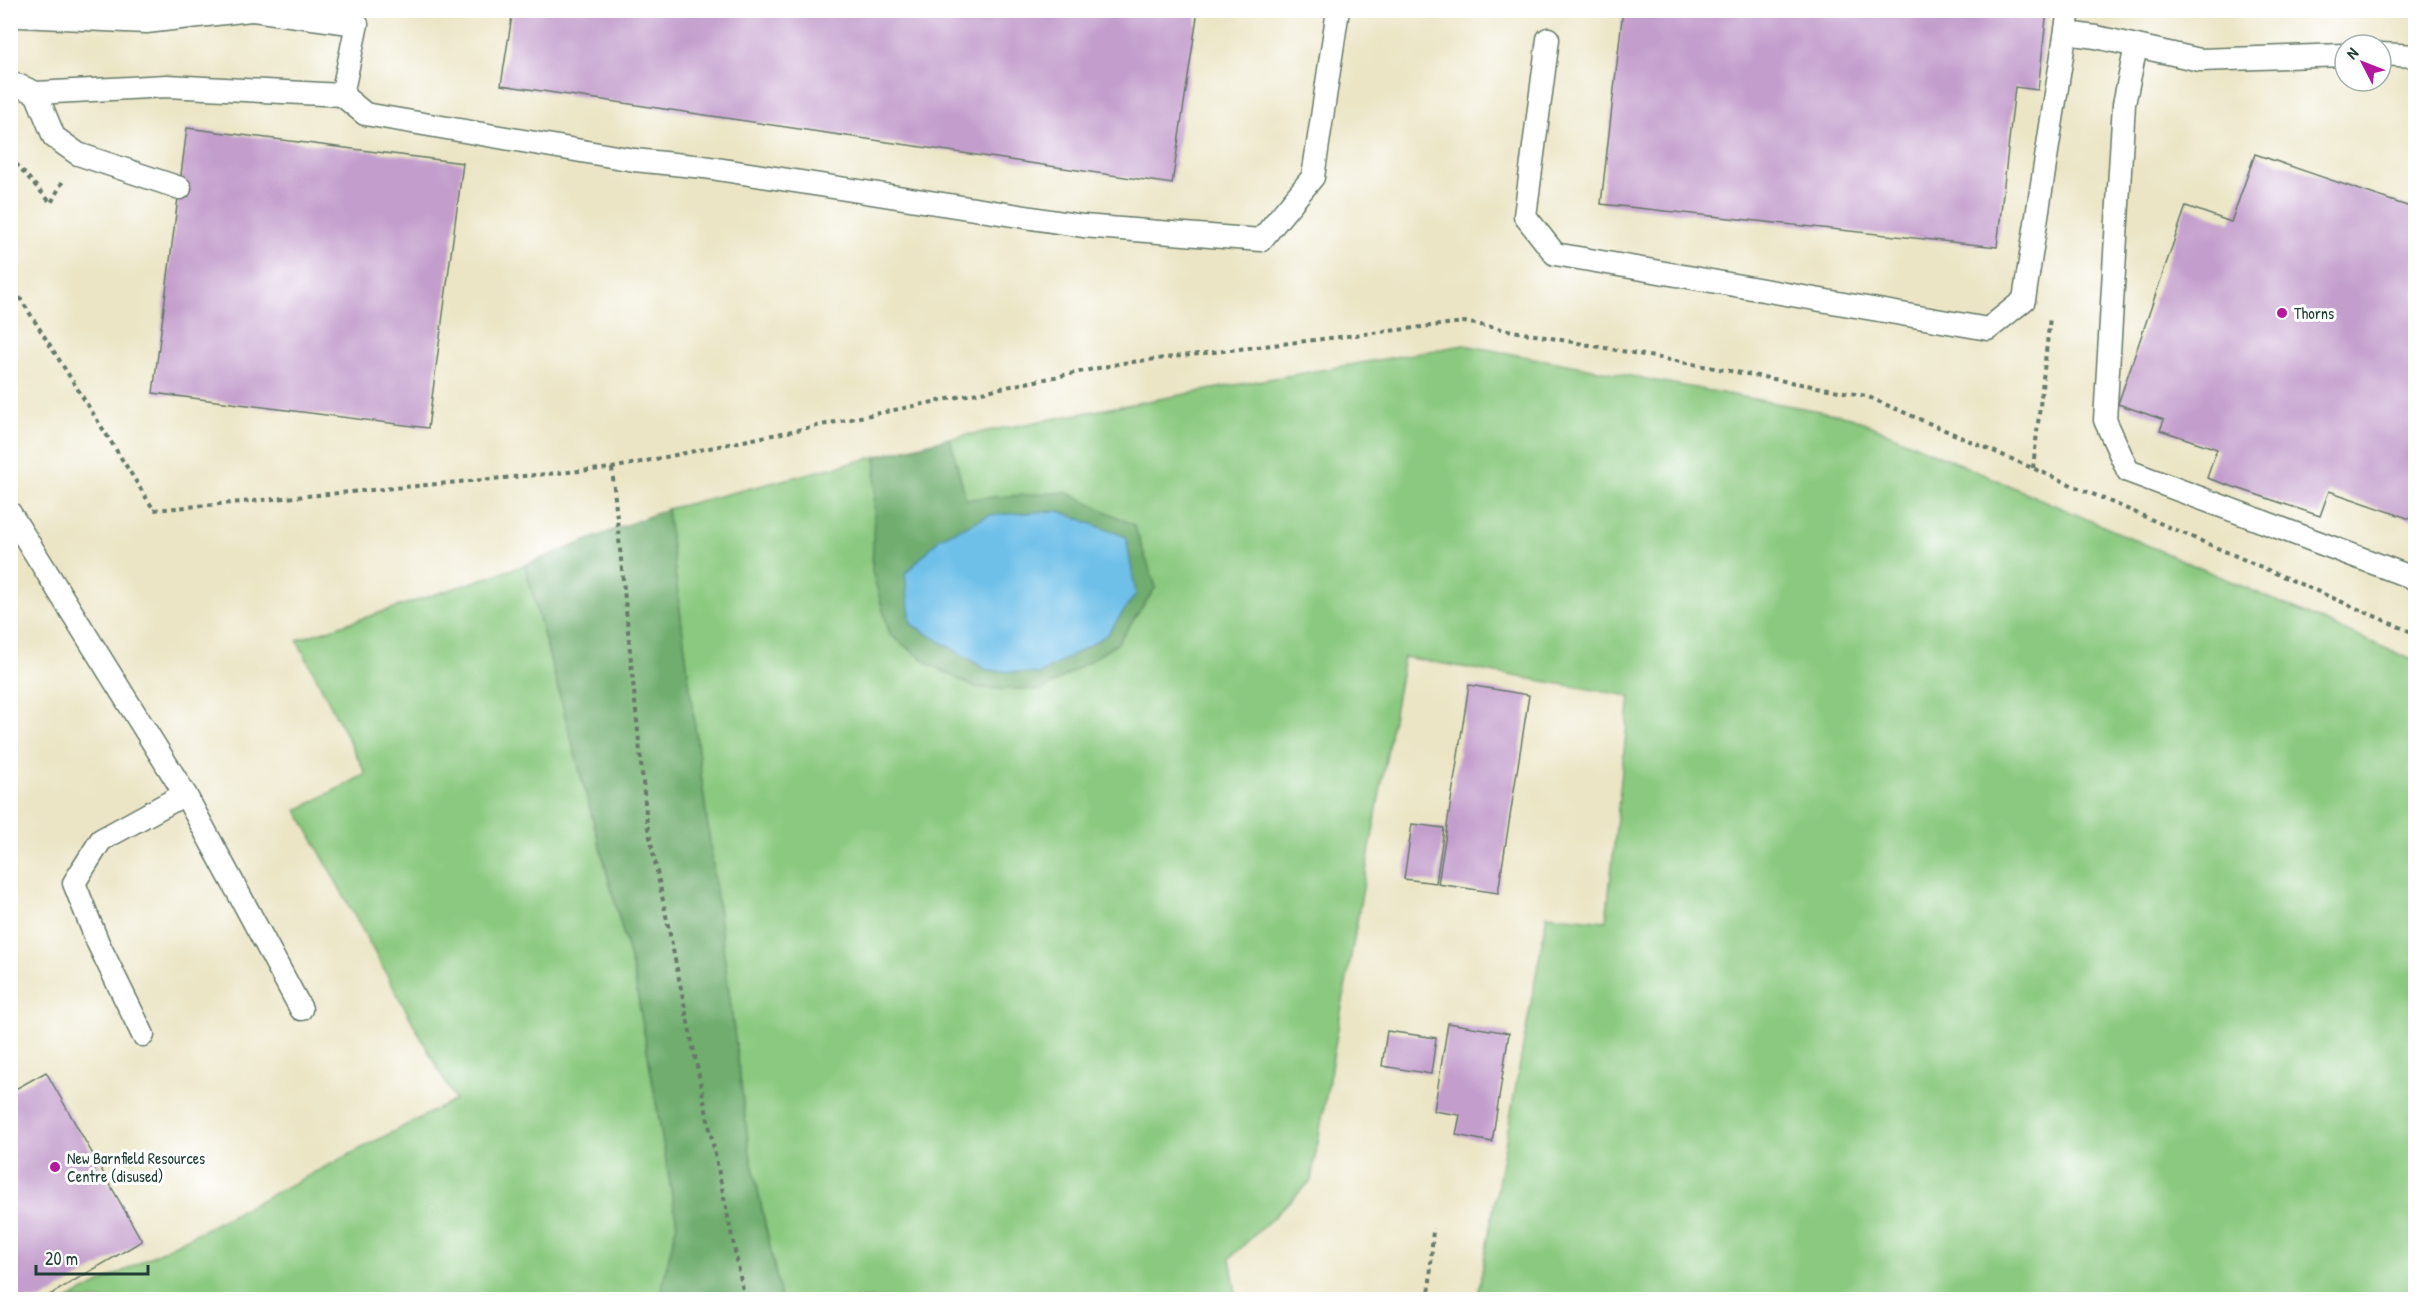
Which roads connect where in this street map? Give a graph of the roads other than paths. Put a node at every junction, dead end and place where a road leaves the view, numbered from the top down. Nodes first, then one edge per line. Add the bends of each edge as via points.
1 (252, 10) edge
2 (1338, 10) edge
3 (2069, 10) edge
4 (10, 13) edge
5 (358, 17) edge
6 (2066, 33) junction
7 (1548, 39) dead end
8 (2136, 46) junction
9 (2333, 55) edge
10 (2393, 55) edge
11 (2415, 56) edge
12 (10, 81) edge
13 (36, 93) junction
14 (342, 95) junction
15 (180, 188) dead end
16 (10, 513) edge
17 (2415, 579) edge
18 (185, 794) junction
19 (301, 1009) dead end
20 (144, 1035) dead end

1 - 4 lane via 146,22
1 - 5 lane
2 - 14 lane via 1313,177 1261,240 1083,226 704,167 634,160 365,114
3 - 6 lane
5 - 14 lane
6 - 7 lane via 2024,300 1988,329 1555,254 1525,216
6 - 8 lane
8 - 9 lane via 2200,60
8 - 17 lane via 2124,104 2105,420 2128,471
10 - 11 lane
12 - 13 lane
13 - 14 lane via 167,86
13 - 15 lane via 54,137 78,154
16 - 18 lane
18 - 19 lane
18 - 20 lane via 101,840 74,883 98,943

